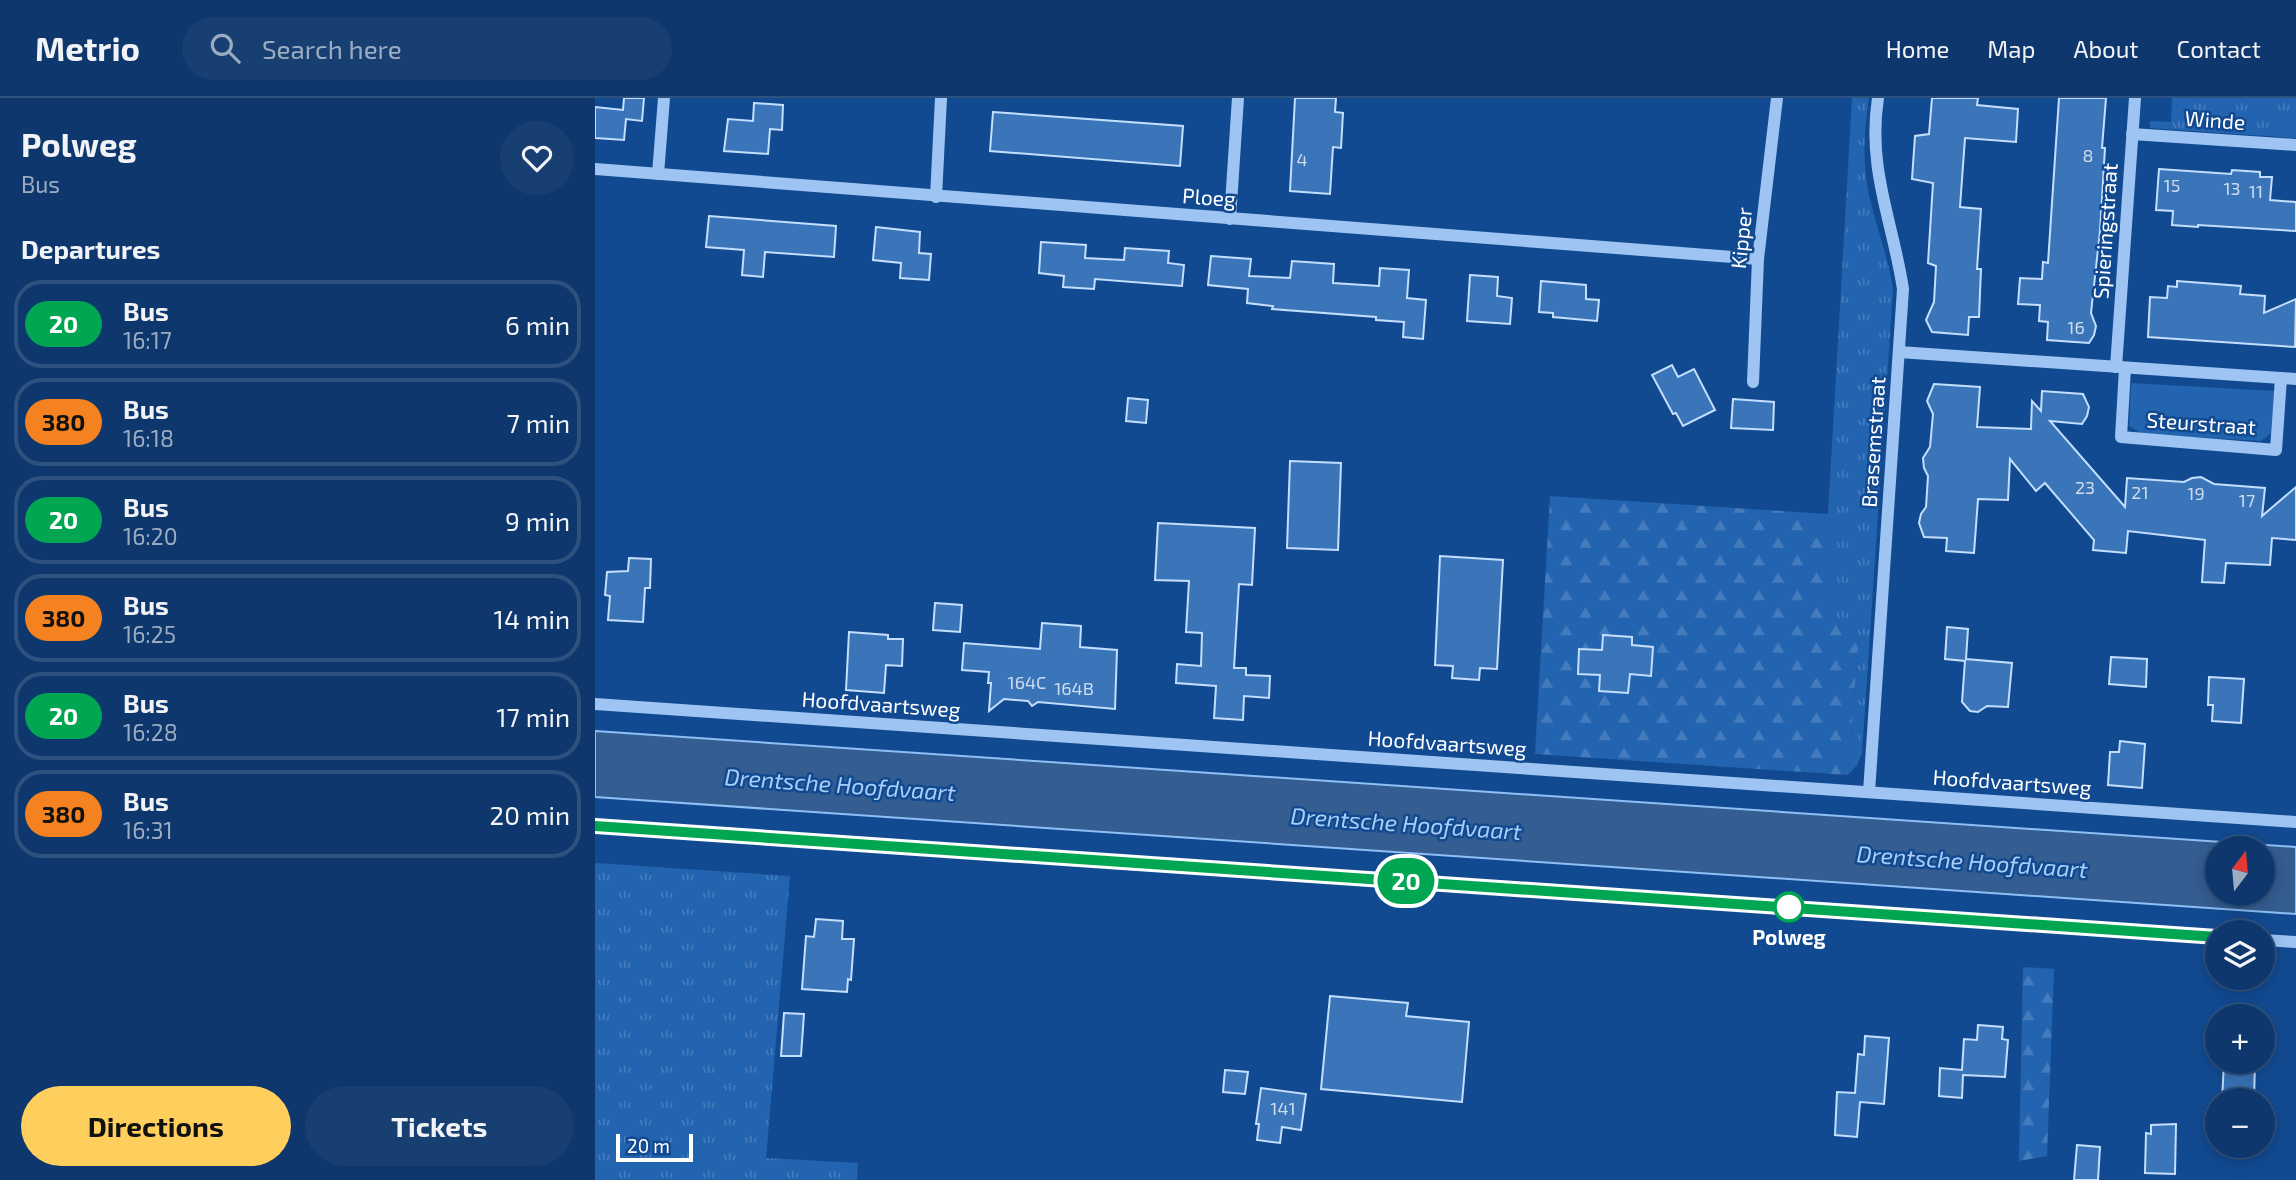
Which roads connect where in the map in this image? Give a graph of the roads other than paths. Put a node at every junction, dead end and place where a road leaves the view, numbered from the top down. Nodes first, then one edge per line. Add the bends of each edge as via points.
1 (664, 98) edge
2 (941, 98) edge
3 (1238, 98) edge
4 (1777, 98) edge
5 (1878, 98) edge
6 (2135, 98) edge
7 (2132, 134) junction
8 (2296, 145) edge
9 (595, 169) edge
10 (658, 174) junction
11 (936, 197) junction
12 (1230, 219) junction
13 (1758, 259) junction
14 (1899, 352) junction
15 (2120, 367) junction
16 (2281, 378) junction
17 (2296, 379) edge
18 (1753, 382) dead end
19 (595, 704) edge
20 (1869, 792) junction
21 (2296, 822) edge
22 (595, 826) edge
23 (2205, 936) edge
24 (2275, 941) edge
25 (2296, 942) edge

1 - 10 street
2 - 11 street
3 - 12 street
4 - 13 street, Kipper
5 - 14 street, Brasemstraat via 1878,174 1903,289
6 - 7 street, Spieringstraat
7 - 8 street, Winde
7 - 15 street, Spieringstraat
9 - 10 street, Ploeg
10 - 11 street, Ploeg
11 - 12 street, Ploeg
12 - 13 street, Ploeg
13 - 18 street, Kipper
14 - 15 street
14 - 20 street, Brasemstraat
15 - 16 street
15 - 16 street, Steurstraat via 2121,438 2276,450
16 - 17 street
19 - 20 street, Hoofdvaartsweg
20 - 21 street, Hoofdvaartsweg
22 - 23 street
24 - 25 street

